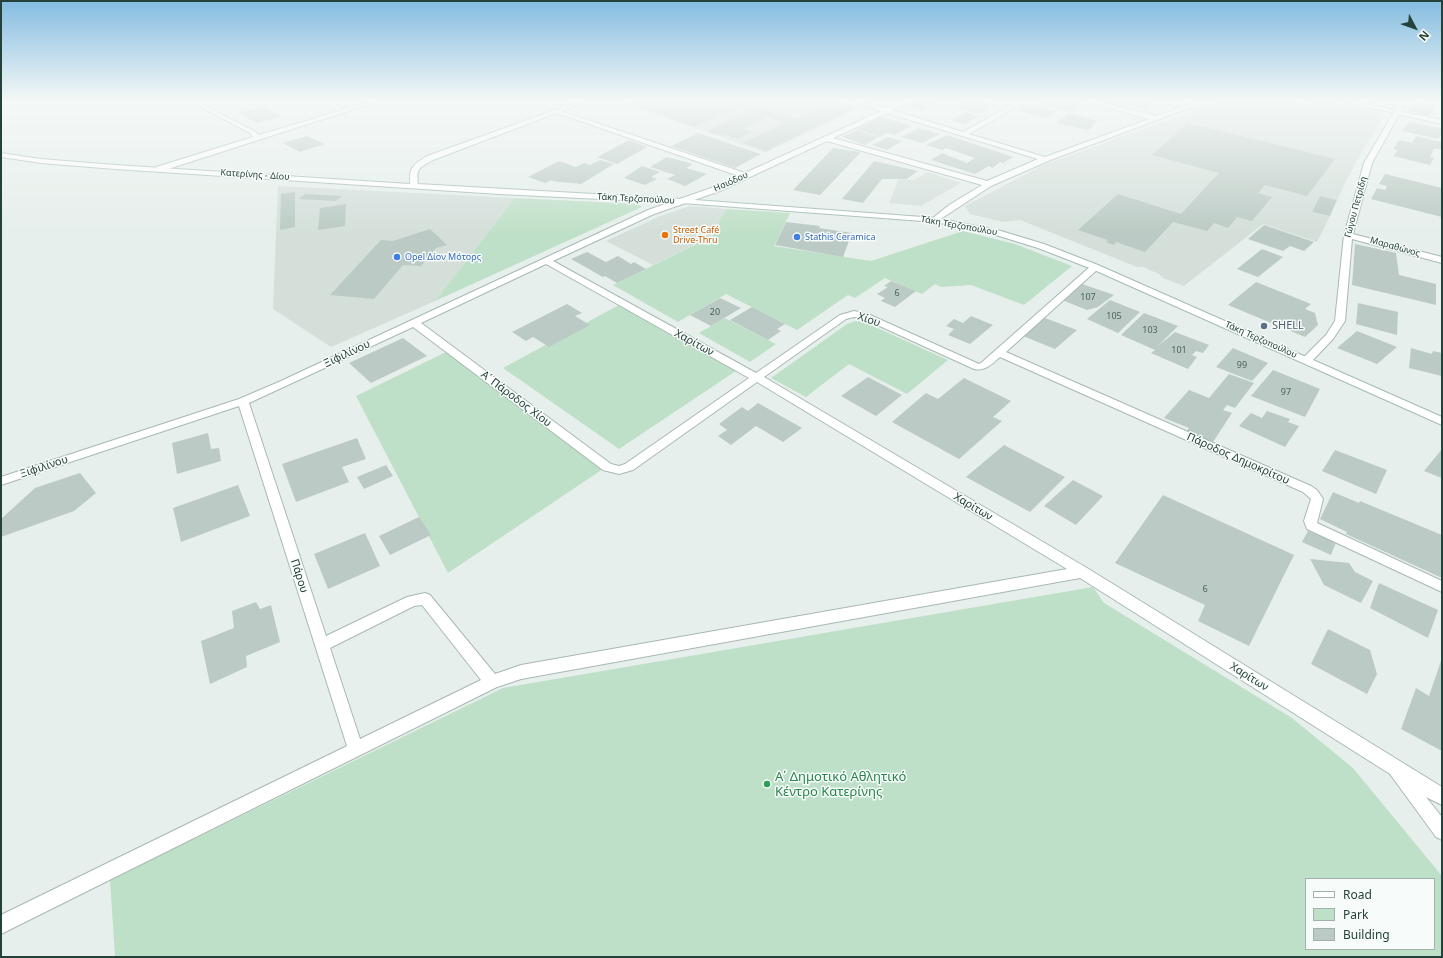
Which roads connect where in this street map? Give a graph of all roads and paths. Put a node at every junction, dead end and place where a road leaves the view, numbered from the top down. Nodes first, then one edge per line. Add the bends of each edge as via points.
1 (237, 145) edge
2 (466, 145) edge
3 (655, 145) edge
4 (811, 145) edge
5 (849, 145) edge
6 (999, 145) edge
7 (1083, 145) edge
8 (1377, 145) edge
9 (1, 155) edge
10 (1045, 159) junction
11 (159, 169) junction
12 (746, 176) junction
13 (988, 184) junction
14 (414, 186) junction
15 (682, 201) junction
16 (936, 220) junction
17 (1348, 235) junction
18 (546, 260) junction
19 (1442, 260) edge
20 (1095, 267) junction
21 (414, 323) junction
22 (998, 352) junction
23 (1307, 360) junction
24 (758, 378) junction
25 (243, 401) junction
26 (1442, 421) edge
27 (620, 470) joint
28 (1, 482) edge
29 (1082, 572) junction
30 (1442, 587) edge
31 (322, 645) junction
32 (492, 682) junction
33 (356, 750) junction
34 (1393, 766) junction
35 (1442, 798) edge
36 (1442, 831) edge
37 (1, 925) edge

1 - 11 street
2 - 14 street via 430,158 417,166 413,172
3 - 12 street
4 - 12 street, Ησιόδου
5 - 13 street
6 - 10 street
7 - 10 street
8 - 17 street, Γώγου Πετρίδη via 1369,158
9 - 11 street, Κατερίνης - Δίου via 41,161
10 - 13 street
11 - 14 street, Κατερίνης - Δίου
12 - 15 street, Ησιόδου
13 - 16 street
14 - 15 street, Τάκη Τερζοπούλου
15 - 16 street, Τάκη Τερζοπούλου
15 - 18 street, Ξιφιλίνου via 651,212
16 - 20 street, Τάκη Τερζοπούλου via 998,233
17 - 19 street, Μαραθώνος
17 - 23 street, Γώγου Πετρίδη via 1340,321 1336,330
18 - 21 street, Ξιφιλίνου
18 - 24 street, Χαρίτων
20 - 22 street, Χίου
20 - 23 street, Τάκη Τερζοπούλου
21 - 25 street, Ξιφιλίνου
21 - 27 street, Α΄ Πάροδος Χίου via 608,467
22 - 24 street, Χίου via 985,365 978,367 865,316 854,314 843,317
22 - 30 street, Πάροδος Δημοκρίτου via 1307,489 1317,499 1310,520 1312,526
23 - 26 street, Τάκη Τερζοπούλου
24 - 27 street, Χίου via 629,467
24 - 29 street, Χαρίτων
25 - 28 street, Ξιφιλίνου
25 - 31 street, Πάρου
29 - 32 street via 521,672
29 - 34 street, Χαρίτων
31 - 32 street via 412,601 424,600
31 - 33 street, Πάρου
32 - 33 street
33 - 37 street
34 - 35 street, Χαρίτων
34 - 36 street, Χαρίτων

